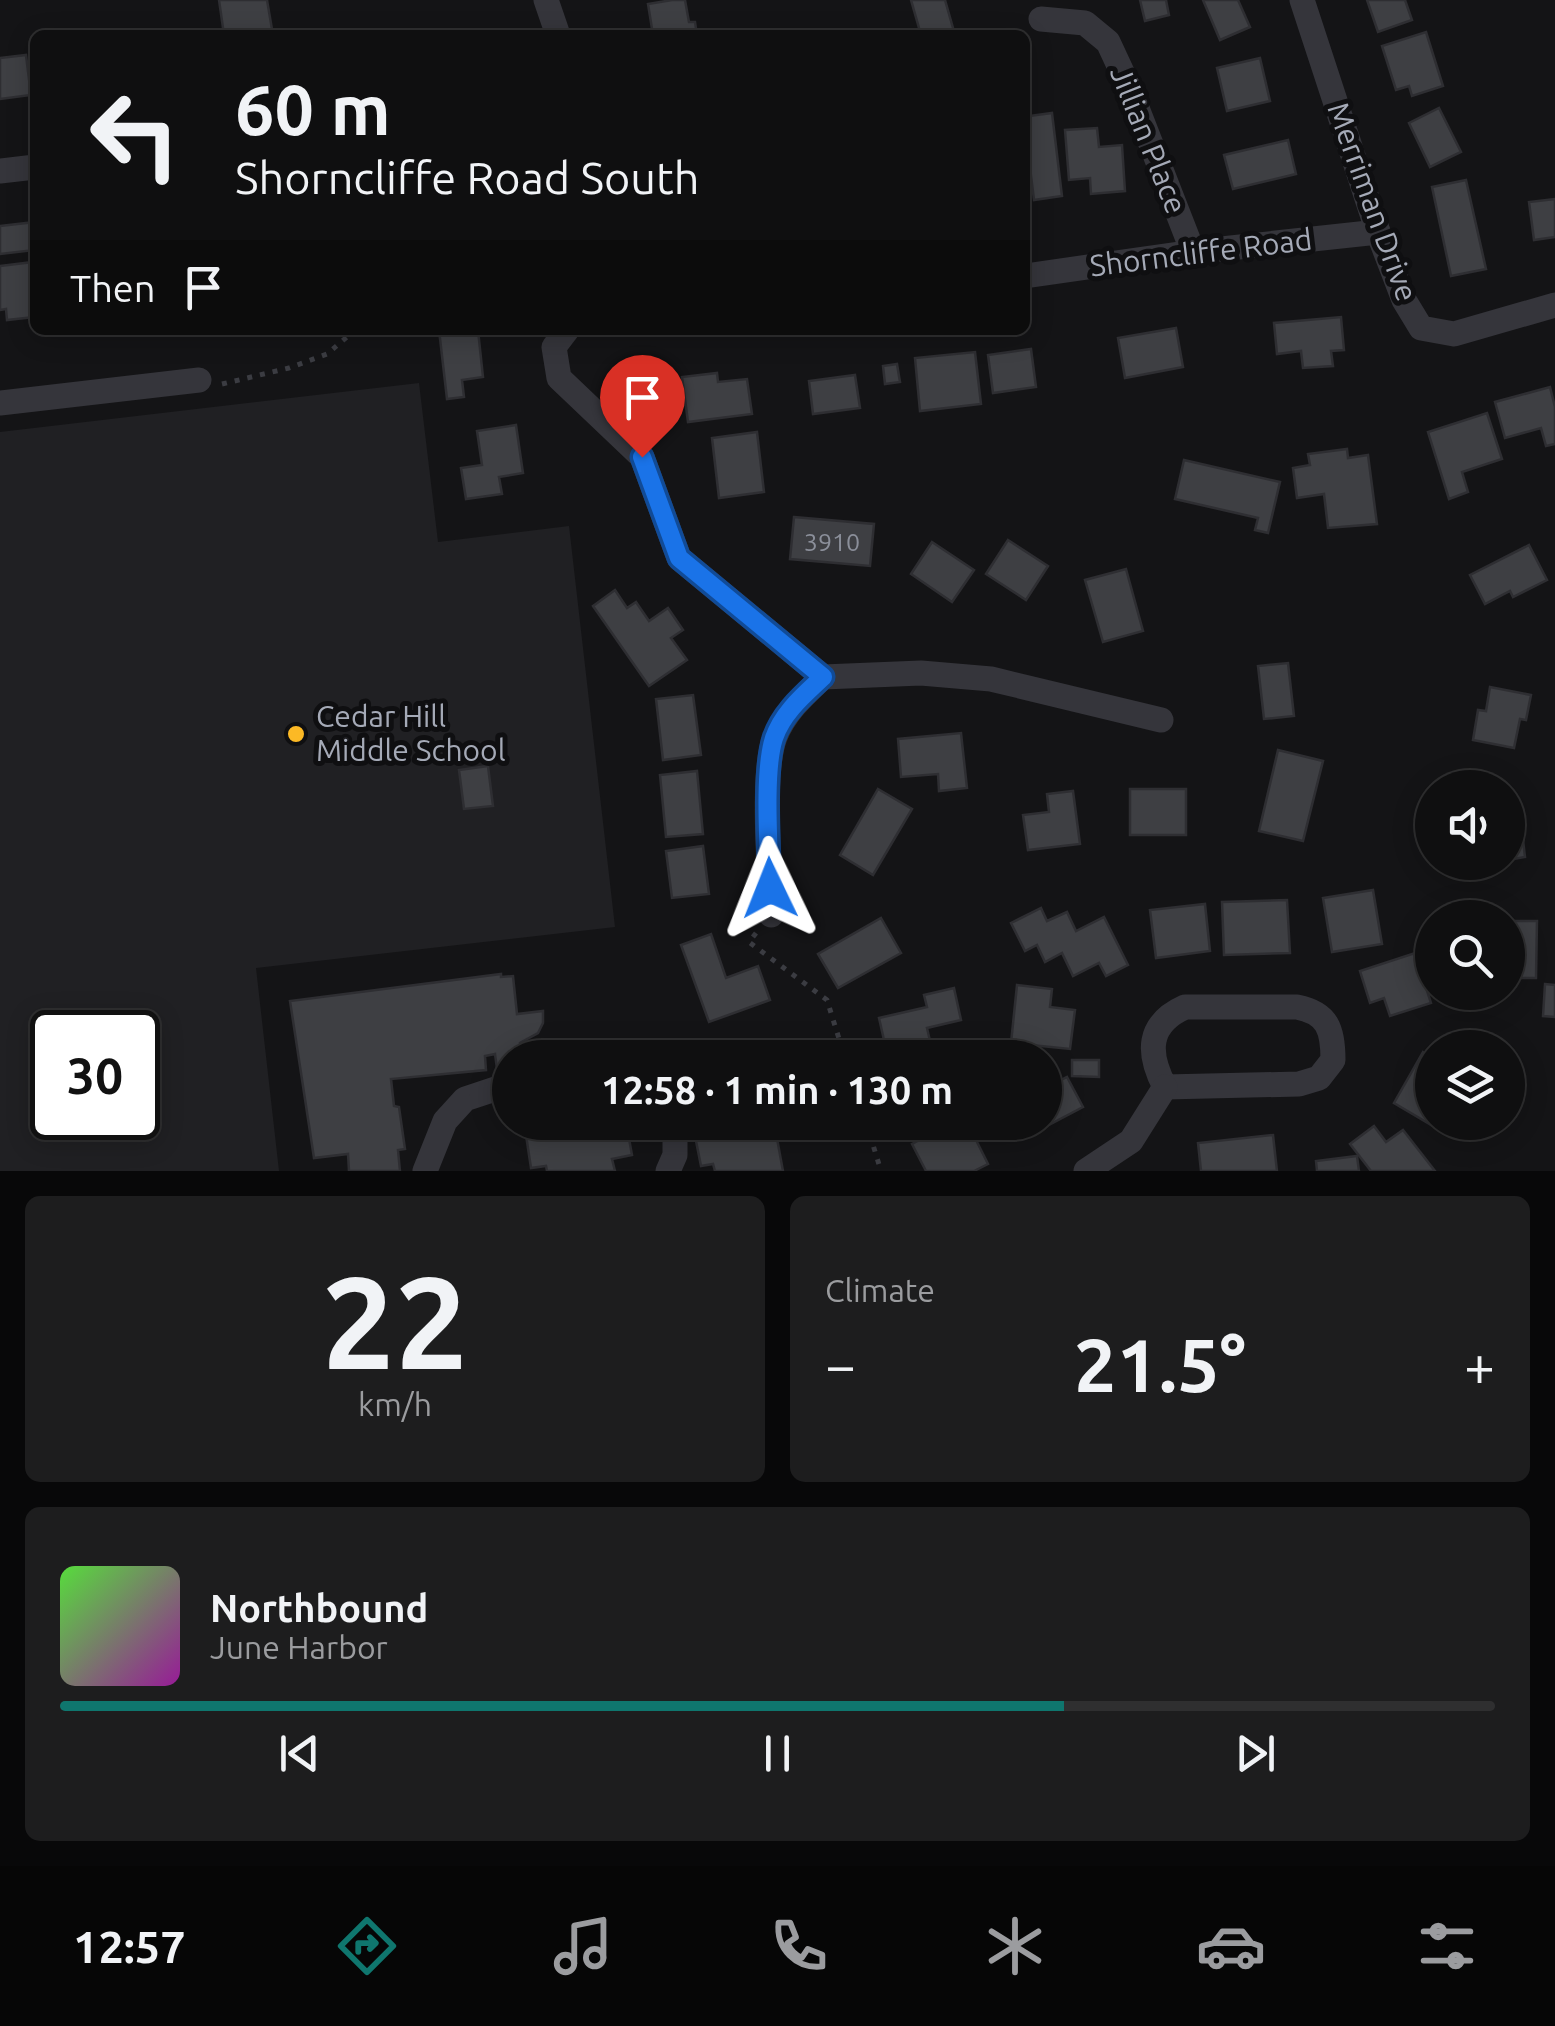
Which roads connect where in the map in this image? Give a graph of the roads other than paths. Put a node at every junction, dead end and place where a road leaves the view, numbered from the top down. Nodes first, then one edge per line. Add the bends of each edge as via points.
1 (546, 0) edge
2 (1302, 0) edge
3 (1041, 19) dead end
4 (556, 30) edge
5 (30, 168) edge
6 (0, 171) edge
7 (1378, 232) junction
8 (1193, 252) junction
9 (1030, 275) edge
10 (1555, 304) edge
11 (563, 335) edge
12 (199, 380) road end
13 (0, 403) edge
14 (823, 677) junction
15 (1161, 720) dead end
16 (771, 915) road end
17 (1165, 1087) junction
18 (492, 1089) edge
19 (675, 1140) edge
20 (425, 1171) edge
21 (668, 1171) edge
22 (1086, 1171) edge

1 - 4 street
2 - 7 street, Merriman Drive
3 - 8 street, Jillian Place via 1084,23 1108,42
5 - 6 street
7 - 8 street, Shorncliffe Road
7 - 10 street, Merriman Drive via 1421,328 1454,334
8 - 9 street, Shorncliffe Road
11 - 14 street via 554,346 559,378 642,457 679,558
12 - 13 street
14 - 15 street via 921,673 991,679
14 - 16 street via 793,705 774,739
17 - 17 street via 1318,1078 1332,1060 1329,1027 1314,1010 1298,1007 1185,1007 1156,1029 1155,1069
17 - 22 street via 1131,1141
18 - 20 street via 464,1098 445,1120
19 - 21 street

